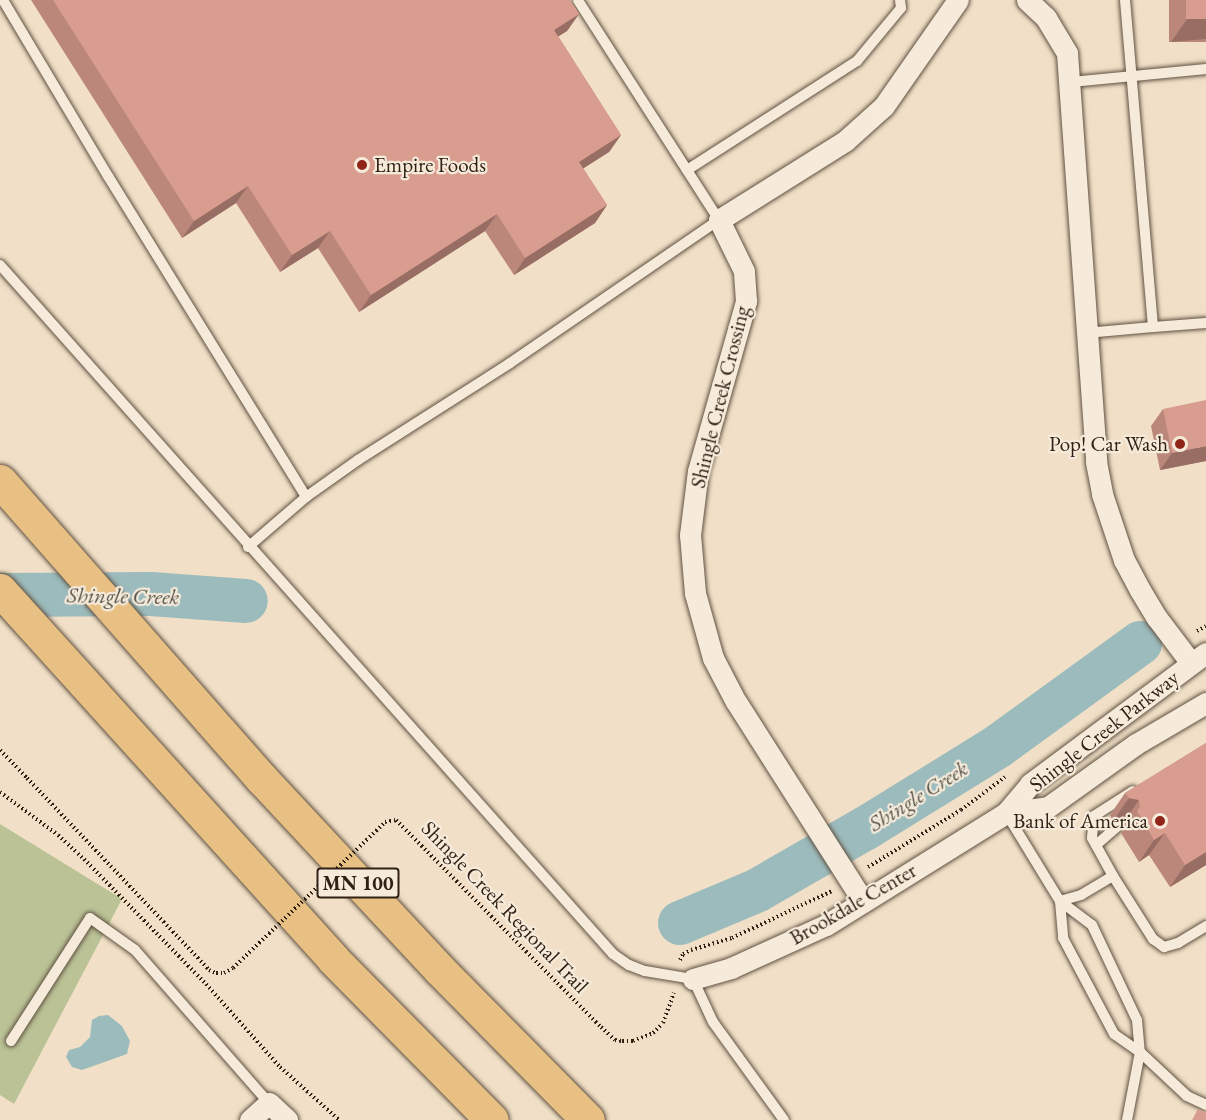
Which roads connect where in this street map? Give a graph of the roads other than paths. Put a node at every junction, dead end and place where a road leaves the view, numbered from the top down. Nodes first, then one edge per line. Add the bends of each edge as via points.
1 (3, 0) edge
2 (578, 0) edge
3 (900, 0) edge
4 (958, 0) edge
5 (1027, 0) edge
6 (1125, 0) edge
7 (1206, 69) edge
8 (1132, 75) junction
9 (1071, 82) junction
10 (687, 170) junction
11 (719, 220) junction
12 (0, 265) edge
13 (1206, 323) edge
14 (1153, 327) junction
15 (1086, 333) junction
16 (0, 481) edge
17 (306, 497) junction
18 (248, 547) junction
19 (0, 590) edge
20 (1199, 658) edge
21 (1206, 703) edge
22 (1142, 785) edge
23 (1006, 813) junction
24 (1117, 827) dead end
25 (1096, 845) junction
26 (1113, 876) junction
27 (862, 901) junction
28 (1059, 901) junction
29 (1206, 926) edge
30 (439, 969) junction
31 (693, 979) junction
32 (11, 1041) dead end
33 (1140, 1052) junction
34 (269, 1103) junction
35 (1206, 1105) edge
36 (250, 1120) edge
37 (287, 1120) edge
38 (492, 1120) edge
39 (588, 1120) edge
40 (615, 1120) edge
41 (784, 1120) edge
42 (1127, 1120) edge

1 - 17 lane
2 - 10 lane
3 - 10 lane via 901,8 857,61
4 - 11 street via 884,106 845,141
5 - 9 street via 1046,18 1066,53
6 - 8 lane
7 - 8 lane
8 - 9 lane
8 - 14 lane
9 - 15 street
10 - 11 lane
11 - 17 lane
11 - 27 street, Shingle Creek Crossing via 744,271 746,301 698,471 690,535 695,593 714,658 727,685
12 - 18 lane
13 - 14 lane
14 - 15 lane
15 - 20 street via 1096,462 1111,524 1156,618
16 - 30 highway, MN 100 via 261,779
17 - 18 lane
18 - 31 lane via 613,954 645,971
19 - 38 highway, MN 100 via 333,959
20 - 23 street, Shingle Creek Parkway via 1030,784
21 - 23 street via 1136,744 1048,807
22 - 25 lane via 1094,816 1092,838
23 - 27 street, Brookdale Center
23 - 28 lane
24 - 25 lane
25 - 26 lane
26 - 28 lane via 1081,895
26 - 29 lane via 1153,939 1164,947
27 - 31 street, Brookdale Center via 826,925 731,968
28 - 33 lane via 1063,938 1109,1025 1114,1034
28 - 33 lane via 1092,925 1137,1020
30 - 39 highway, MN 100
30 - 40 highway
31 - 41 lane via 713,1022
32 - 34 lane via 90,918 135,950
33 - 35 lane via 1187,1096
33 - 42 lane
34 - 36 street
34 - 37 street

